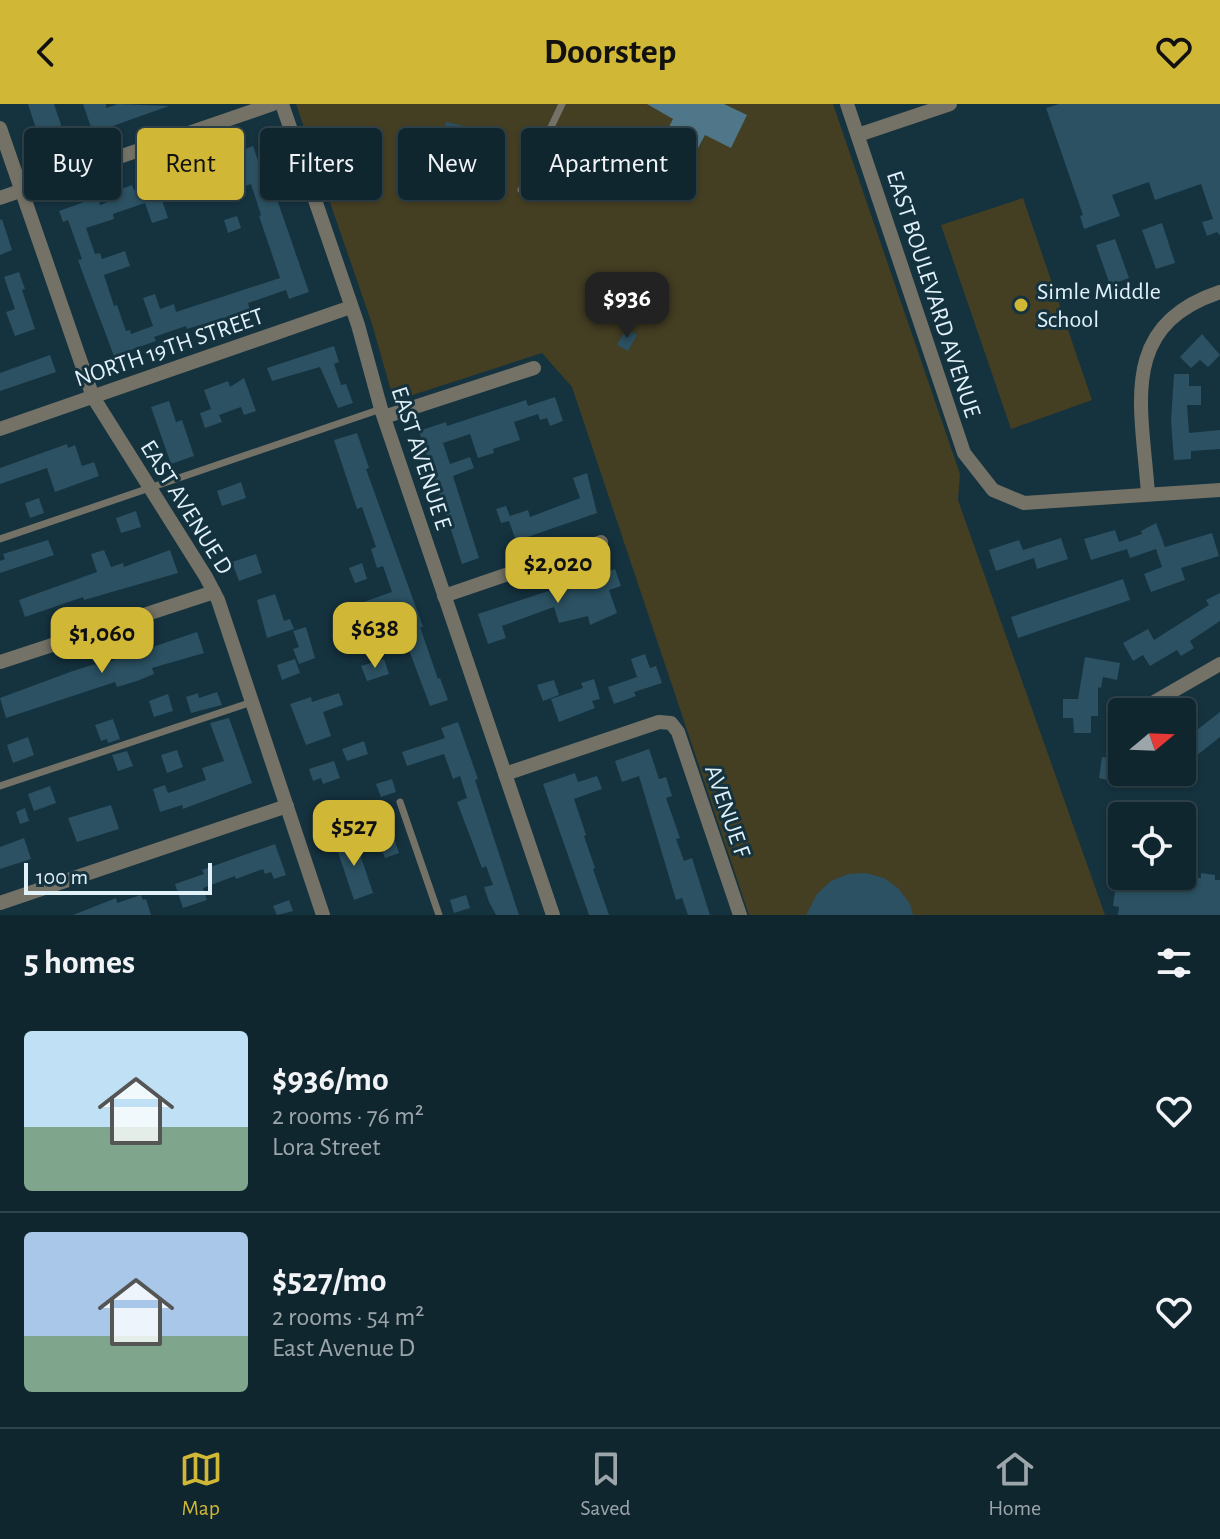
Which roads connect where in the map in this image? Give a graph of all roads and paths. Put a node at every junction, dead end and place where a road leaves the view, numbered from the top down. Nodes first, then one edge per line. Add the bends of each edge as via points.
1 (273, 104) edge
2 (282, 104) edge
3 (562, 104) edge
4 (847, 104) edge
5 (950, 104) edge
6 (0, 128) edge
7 (551, 128) edge
8 (858, 135) junction
9 (22, 191) junction
10 (0, 198) edge
11 (1220, 292) edge
12 (351, 307) junction
13 (534, 368) dead end
14 (93, 397) junction
15 (382, 413) junction
16 (0, 429) edge
17 (149, 487) junction
18 (1220, 491) edge
19 (1148, 494) junction
20 (0, 539) edge
21 (601, 542) dead end
22 (214, 592) junction
23 (444, 596) junction
24 (0, 662) edge
25 (1220, 664) edge
26 (1161, 698) edge
27 (252, 702) junction
28 (505, 774) junction
29 (0, 786) edge
30 (400, 802) dead end
31 (287, 806) junction
32 (0, 903) edge
33 (323, 915) edge
34 (439, 915) edge
35 (553, 915) edge
36 (740, 915) edge

1 - 9 street
2 - 12 street, EAST AVENUE E
3 - 7 lane
4 - 8 street, EAST BOULEVARD AVENUE
5 - 8 street
6 - 9 street, EAST AVENUE D
8 - 19 street, EAST BOULEVARD AVENUE via 964,453 993,490 1024,503
9 - 10 street
9 - 14 street, EAST AVENUE D
11 - 19 street via 1181,309 1148,353 1141,394
12 - 14 street, NORTH 19TH STREET
12 - 15 street, EAST AVENUE E
13 - 15 street
14 - 16 street, NORTH 19TH STREET
14 - 17 street, EAST AVENUE D
15 - 17 lane
15 - 23 street, EAST AVENUE E
17 - 20 lane
17 - 22 street, EAST AVENUE D
18 - 19 street
21 - 23 street
22 - 24 street
22 - 27 street, EAST AVENUE D
23 - 28 street, EAST AVENUE E
25 - 26 street
27 - 29 lane
27 - 31 street, EAST AVENUE D
28 - 35 street, EAST AVENUE E
28 - 36 street, AVENUE F via 659,722 671,723
30 - 34 lane
31 - 32 street
31 - 33 street, EAST AVENUE D

